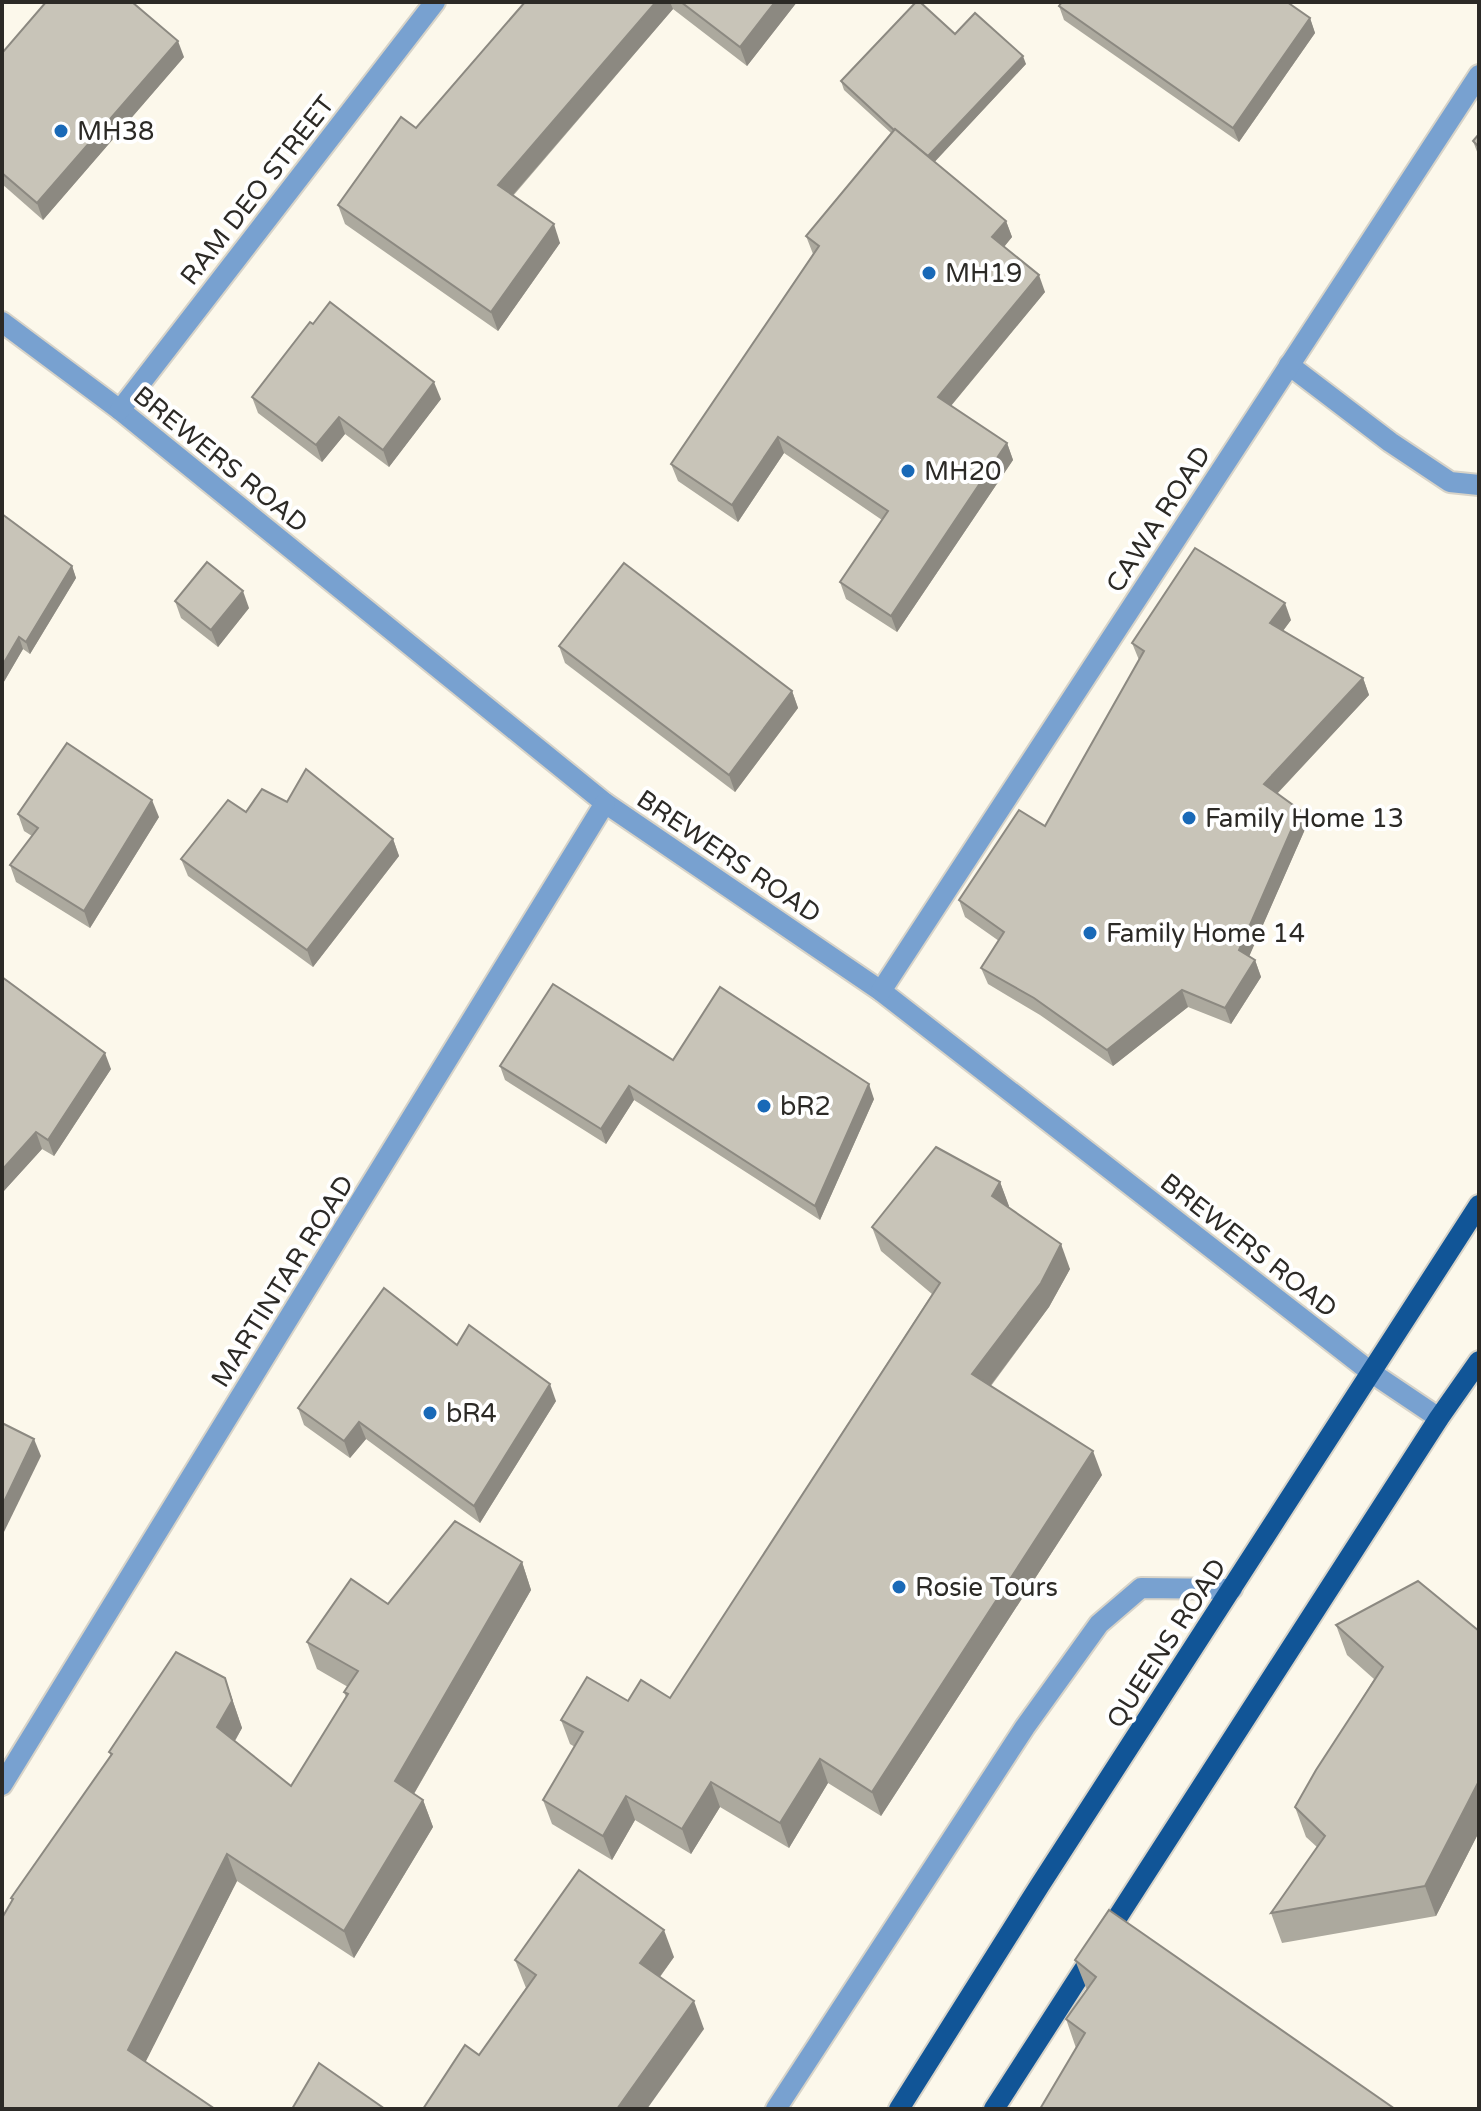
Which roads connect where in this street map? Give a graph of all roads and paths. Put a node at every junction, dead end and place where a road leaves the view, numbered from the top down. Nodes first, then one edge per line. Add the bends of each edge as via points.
1 (435, 2) edge
2 (1479, 75) edge
3 (2, 322) edge
4 (1289, 365) junction
5 (120, 410) junction
6 (1479, 485) edge
7 (605, 803) junction
8 (881, 991) junction
9 (1479, 1205) edge
10 (1479, 1361) edge
11 (1372, 1373) junction
12 (1439, 1418) junction
13 (1232, 1589) junction
14 (2, 1785) edge
15 (776, 2109) edge
16 (899, 2109) edge
17 (994, 2109) edge

1 - 5 street, RAM DEO STREET
2 - 4 street, CAWA ROAD
3 - 5 street, BREWERS ROAD
4 - 6 street via 1450,482
4 - 8 street, CAWA ROAD
5 - 7 street, BREWERS ROAD
7 - 8 street, BREWERS ROAD
7 - 14 street, MARTINTAR ROAD
8 - 11 street, BREWERS ROAD
9 - 11 main road, QUEENS ROAD
10 - 12 main road
11 - 12 street, BREWERS ROAD
11 - 13 main road, QUEENS ROAD
12 - 17 main road
13 - 15 street via 1141,1588 1099,1624 1025,1727
13 - 16 main road, QUEENS ROAD

